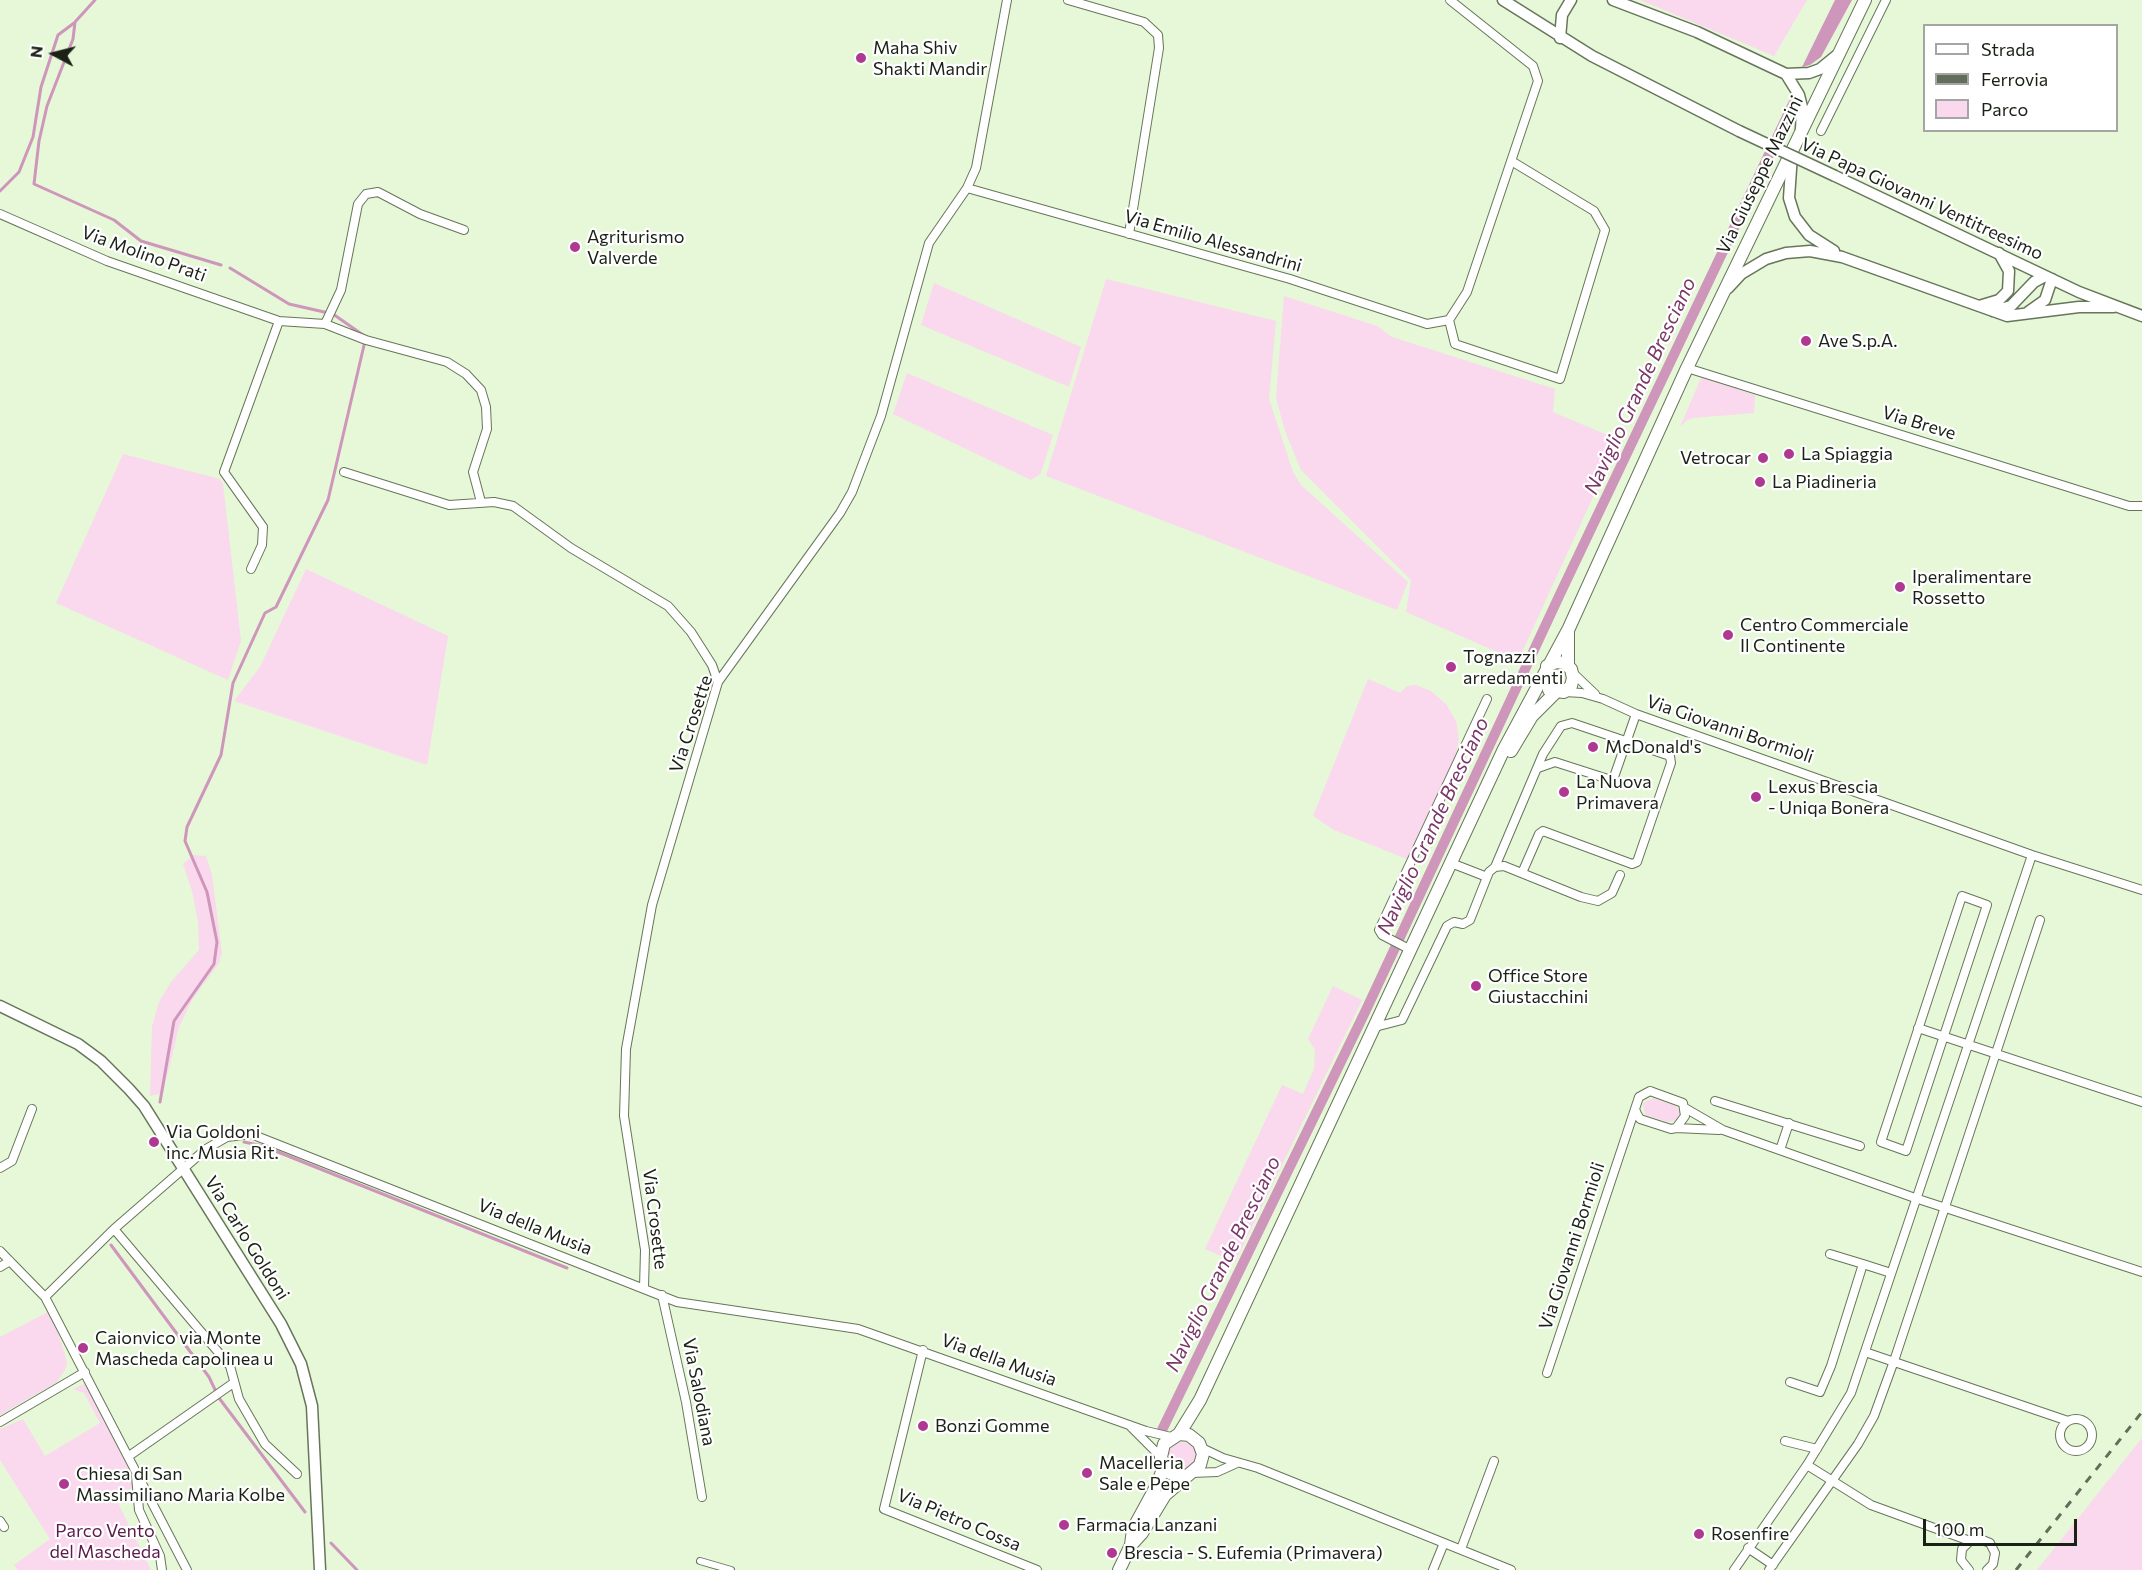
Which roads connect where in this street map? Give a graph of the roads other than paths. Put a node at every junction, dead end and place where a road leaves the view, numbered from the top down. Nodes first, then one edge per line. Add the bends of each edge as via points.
1 (1007, 0) edge
2 (1068, 0) edge
3 (1450, 0) edge
4 (1503, 0) edge
5 (1571, 0) edge
6 (1613, 0) edge
7 (1865, 0) edge
8 (1886, 0) edge
9 (1560, 38) junction
10 (1838, 53) junction
11 (1786, 74) junction
12 (1800, 132) junction
13 (1821, 132) dead end
14 (1793, 147) junction
15 (1513, 162) junction
16 (967, 188) junction
17 (0, 214) edge
18 (464, 230) dead end
19 (1129, 234) junction
20 (1999, 253) junction
21 (1842, 256) junction
22 (2048, 277) junction
23 (1722, 295) junction
24 (1974, 306) junction
25 (2114, 307) junction
26 (1989, 311) junction
27 (2022, 315) junction
28 (2142, 316) edge
29 (279, 321) junction
30 (1449, 321) junction
31 (325, 324) junction
32 (1687, 368) junction
33 (344, 472) dead end
34 (480, 502) junction
35 (2142, 506) edge
36 (251, 569) dead end
37 (1569, 628) junction
38 (1571, 670) junction
39 (1545, 671) junction
40 (718, 682) junction
41 (1559, 693) junction
42 (1487, 699) dead end
43 (1603, 699) junction
44 (1636, 714) junction
45 (1627, 741) junction
46 (1551, 743) junction
47 (1555, 762) junction
48 (1538, 768) junction
49 (1484, 795) junction
50 (2032, 855) junction
51 (1451, 863) junction
52 (1495, 867) junction
53 (1522, 873) junction
54 (1620, 875) dead end
55 (1487, 876) junction
56 (2142, 890) edge
57 (2040, 920) dead end
58 (1406, 948) junction
59 (0, 1006) edge
60 (1375, 1027) junction
61 (1918, 1028) junction
62 (1944, 1036) junction
63 (1970, 1045) junction
64 (1996, 1053) junction
65 (1715, 1101) dead end
66 (2142, 1102) edge
67 (1685, 1108) junction
68 (32, 1109) dead end
69 (1635, 1109) junction
70 (1640, 1119) junction
71 (1789, 1123) junction
72 (1676, 1128) junction
73 (1628, 1130) junction
74 (1723, 1131) junction
75 (1860, 1146) dead end
76 (1780, 1150) junction
77 (183, 1167) junction
78 (0, 1168) edge
79 (1915, 1198) junction
80 (1945, 1207) junction
81 (114, 1229) junction
82 (0, 1251) edge
83 (1830, 1254) dead end
84 (10, 1261) junction
85 (1863, 1264) junction
86 (0, 1267) edge
87 (2142, 1272) edge
88 (1891, 1273) junction
89 (644, 1288) junction
90 (662, 1295) junction
91 (45, 1297) junction
92 (922, 1350) junction
93 (1865, 1352) junction
94 (1894, 1361) junction
95 (85, 1372) junction
96 (1547, 1373) dead end
97 (1790, 1382) dead end
98 (232, 1384) junction
99 (1200, 1400) junction
100 (2068, 1421) dead end
101 (0, 1422) edge
102 (1126, 1423) junction
103 (1175, 1436) junction
104 (1785, 1441) dead end
105 (1199, 1444) junction
106 (1817, 1449) junction
107 (129, 1456) junction
108 (1162, 1461) junction
109 (1494, 1461) dead end
110 (1237, 1463) junction
111 (1807, 1465) junction
112 (136, 1470) junction
113 (297, 1474) dead end
114 (1189, 1475) junction
115 (1832, 1482) junction
116 (702, 1497) dead end
117 (1970, 1541) junction
118 (1444, 1543) junction
119 (1131, 1545) junction
120 (1748, 1548) junction
121 (1461, 1549) junction
122 (700, 1561) dead end
123 (1771, 1568) edge
124 (162, 1570) edge
125 (187, 1570) edge
126 (320, 1570) edge
127 (731, 1570) edge
128 (1037, 1570) edge
129 (1119, 1570) edge
130 (1433, 1570) edge
131 (1511, 1570) edge
132 (1734, 1570) edge
133 (1969, 1570) edge
134 (1987, 1570) edge

1 - 16 street, Via Crosette via 982,144
2 - 19 street via 1143,21 1158,35
3 - 15 street via 1537,70 1538,81
4 - 9 street, Via Papa Giovanni Ventitreesimo
5 - 9 street via 1562,15
6 - 11 street via 1697,32
7 - 10 main road, Via Giuseppe Mazzini
8 - 13 street
9 - 20 street, Via Papa Giovanni Ventitreesimo, bridge via 1739,131
10 - 11 street via 1809,74
10 - 12 main road, Via Giuseppe Mazzini
11 - 12 street via 1801,101
12 - 14 main road, Via Giuseppe Mazzini
14 - 21 street via 1789,187 1795,217 1809,235
14 - 23 main road, Via Giuseppe Mazzini
15 - 30 street via 1467,292
15 - 30 street via 1594,211 1605,230 1560,379 1455,344
16 - 19 street, Via Emilio Alessandrini
16 - 40 street, Via Crosette via 929,243 881,416 852,492
17 - 29 street, Via Molino Prati via 107,261
18 - 31 street via 420,214 378,192 366,194 358,204 340,290
19 - 30 street, Via Emilio Alessandrini via 1290,279 1427,324
20 - 22 street, Via Papa Giovanni Ventitreesimo
20 - 24 street via 2009,271 2008,291 1993,304
21 - 23 street via 1810,251 1780,254 1747,269
21 - 24 street
22 - 25 street, Via Papa Giovanni Ventitreesimo
22 - 26 street via 2034,282 2012,306
22 - 27 street via 2045,300
23 - 32 main road, Via Giuseppe Mazzini
24 - 26 street
25 - 27 street via 2079,307
25 - 28 street, Via Papa Giovanni Ventitreesimo
26 - 27 street
29 - 31 street, Via Molino Prati
29 - 36 street via 224,472 263,527 262,545
31 - 34 street, Via Molino Prati via 366,340 447,362 481,390 487,429 474,472
32 - 35 street, Via Breve via 2129,506
32 - 37 main road, Via Giuseppe Mazzini
33 - 34 street via 449,505
34 - 40 street via 513,506 571,548 668,606 691,632 712,664
37 - 38 main road, Via Giuseppe Mazzini
37 - 39 main road, Via Giuseppe Mazzini
38 - 39 main road via 1556,662
38 - 41 main road via 1573,682
38 - 43 street
39 - 41 main road via 1547,689
39 - 49 main road, Via Giuseppe Mazzini
40 - 89 street, Via Crosette via 652,906 626,1049 624,1116 645,1250
41 - 43 street via 1582,693
41 - 49 main road via 1532,716
42 - 58 street via 1380,927 1380,933
43 - 44 street, Via Giovanni Bormioli
44 - 45 street
44 - 50 street, Via Giovanni Bormioli
45 - 46 street via 1568,723 1561,726
45 - 47 street via 1616,775 1611,778
45 - 53 street via 1667,754 1672,760 1639,860 1632,864 1545,831 1539,834
46 - 47 street
46 - 48 street
47 - 48 street
48 - 52 street
49 - 51 main road
50 - 56 street
50 - 63 street
51 - 55 street
51 - 58 main road
52 - 53 street
52 - 55 street
53 - 54 street via 1598,901 1612,893
55 - 60 street via 1470,920 1448,926 1402,1020
57 - 64 street
58 - 60 main road
59 - 77 street, Via Carlo Goldoni via 78,1044 100,1060 144,1106
60 - 99 main road
61 - 62 street
61 - 62 street via 1881,1142 1906,1151
61 - 62 street via 1962,896 1987,905
62 - 63 street
63 - 64 street
63 - 79 street
64 - 66 street
64 - 80 street
65 - 71 street
67 - 69 street via 1678,1100 1650,1091 1639,1097
67 - 72 street via 1685,1116
67 - 74 street
68 - 78 street via 12,1161
69 - 70 street
69 - 73 street, Via Giovanni Bormioli
70 - 72 street
70 - 73 street, Via Giovanni Bormioli
71 - 75 street
71 - 76 street
72 - 74 street
73 - 96 street, Via Giovanni Bormioli
74 - 76 street
76 - 79 street
77 - 81 street, Via della Musia
77 - 89 street, Via della Musia via 227,1137 261,1136
77 - 126 street, Via Carlo Goldoni via 281,1324 301,1364 312,1406
79 - 80 street
79 - 88 street
80 - 87 street
80 - 94 street
81 - 91 street, Via della Musia
81 - 98 street via 230,1366
82 - 84 street
83 - 85 street
84 - 86 street
84 - 91 street
85 - 88 street
85 - 97 street via 1820,1392
88 - 93 street
89 - 90 street, Via della Musia
90 - 92 street, Via della Musia via 692,1306 858,1329
90 - 116 street, Via Salodiana
91 - 95 street
92 - 102 street, Via della Musia
92 - 128 street, Via Pietro Cossa via 884,1509
93 - 94 street
93 - 106 street via 1851,1393
94 - 100 street
94 - 115 street via 1874,1416
95 - 101 street
95 - 107 street
98 - 107 street
98 - 113 street via 265,1444
99 - 103 main road
99 - 105 main road
102 - 103 street, Via della Musia
102 - 108 street, Via della Musia
103 - 105 main road via 1189,1435
103 - 108 main road via 1162,1448
104 - 106 street
105 - 110 street
105 - 114 main road via 1203,1460
106 - 111 street
107 - 112 street
108 - 114 main road via 1175,1475
108 - 119 main road via 1158,1483 1133,1529
109 - 121 street
110 - 114 street via 1216,1472
110 - 118 street
111 - 115 street
111 - 120 street
112 - 124 street via 139,1510 160,1556
112 - 125 street
114 - 119 main road via 1162,1499
115 - 117 street via 1871,1505
115 - 123 street
117 - 133 street via 1961,1555
117 - 134 street via 1980,1539 1993,1548 1995,1559
118 - 121 street
118 - 130 street
119 - 129 main road
120 - 123 street
120 - 132 street
121 - 131 street
122 - 127 street

